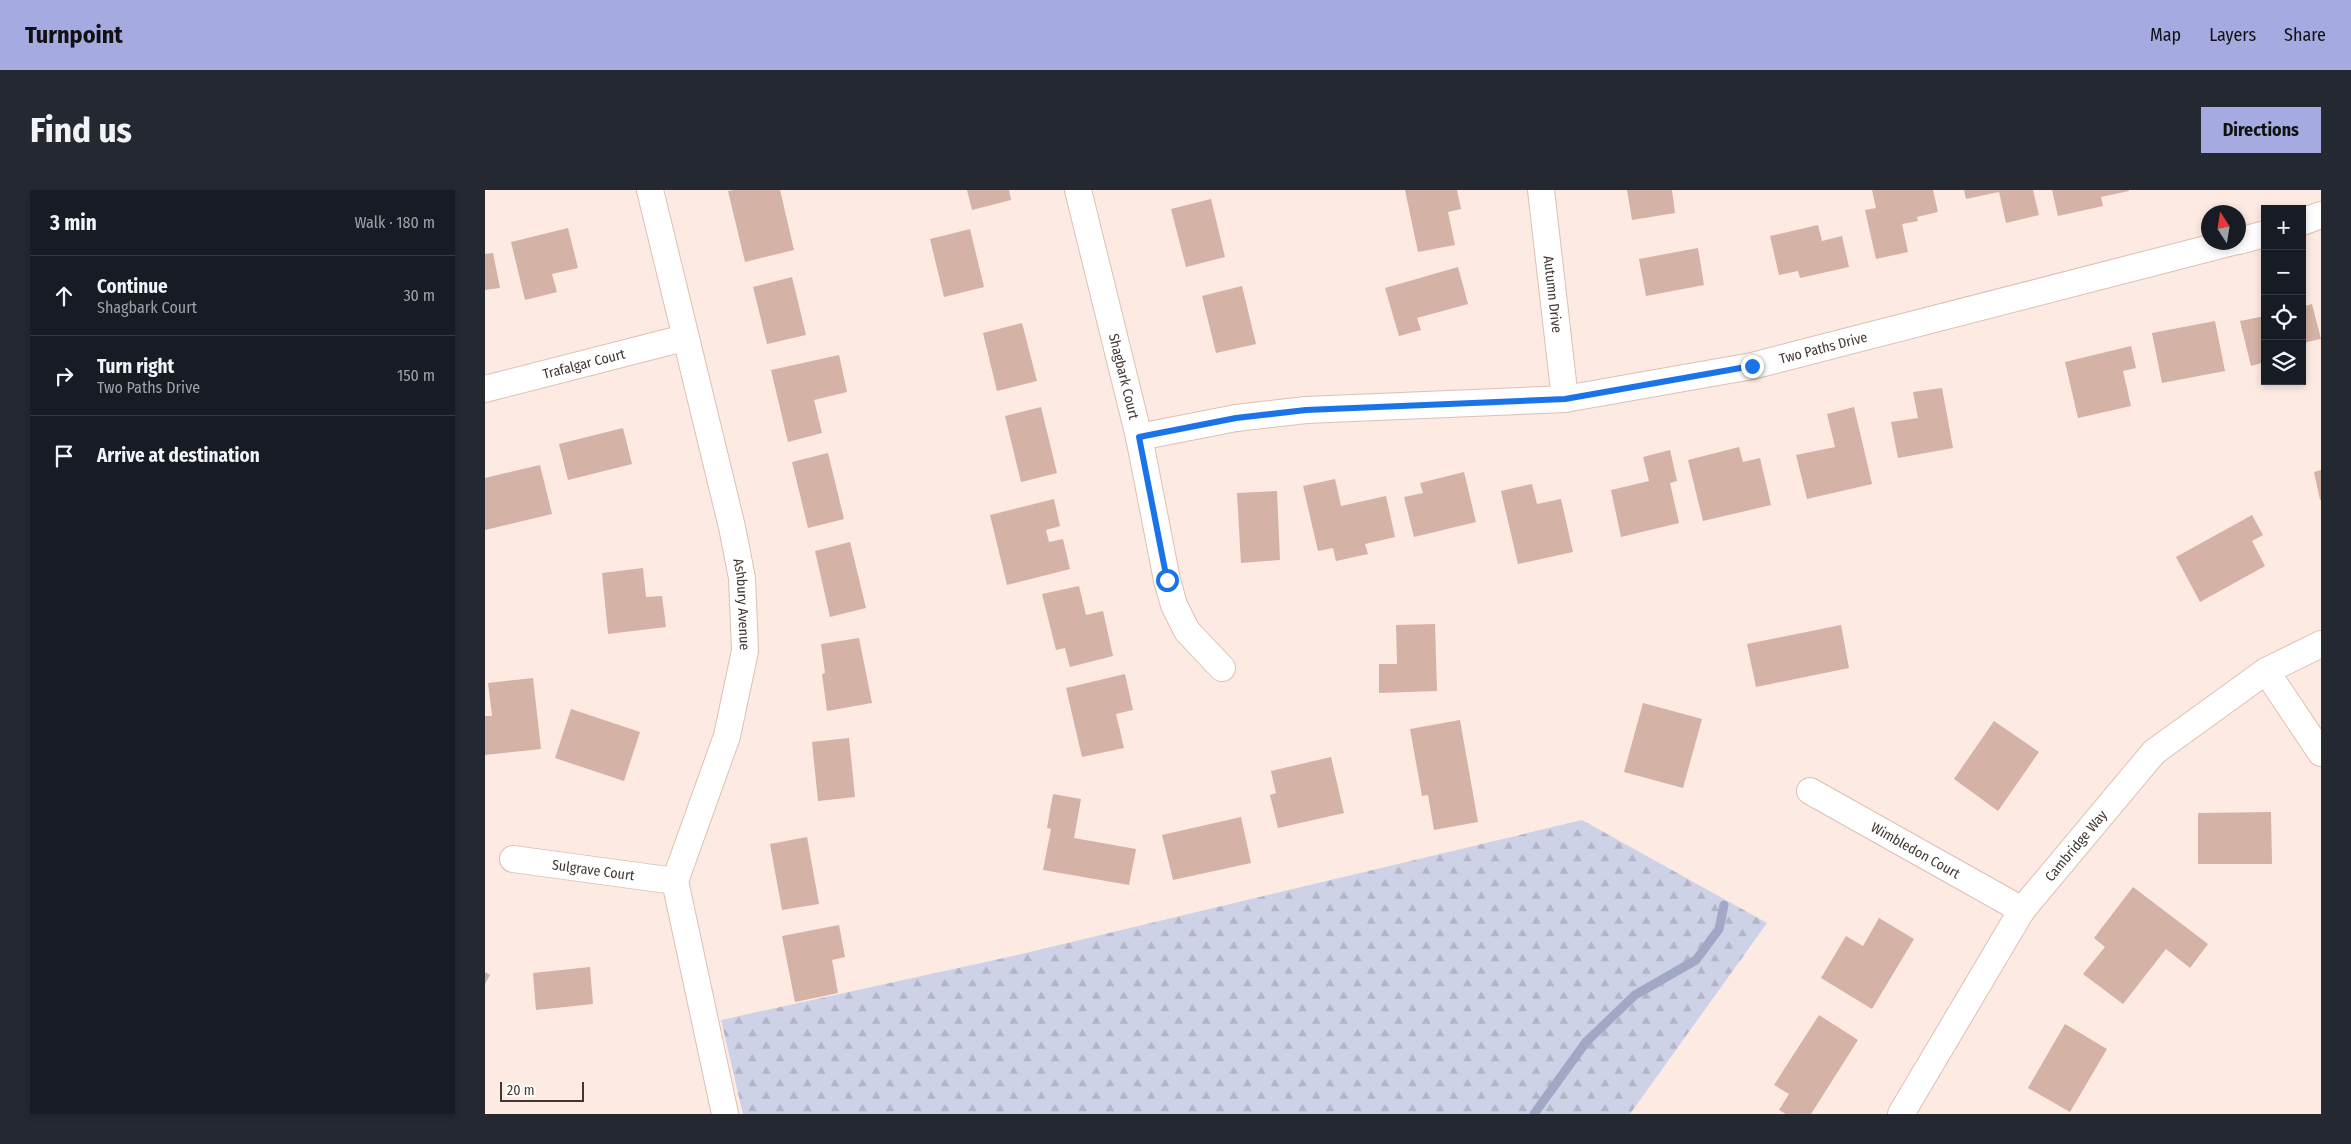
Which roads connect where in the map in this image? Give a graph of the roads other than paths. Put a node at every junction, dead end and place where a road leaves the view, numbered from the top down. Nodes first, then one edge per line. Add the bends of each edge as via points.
1 (650, 190) edge
2 (1078, 190) edge
3 (1541, 190) edge
4 (2321, 215) edge
5 (2306, 221) edge
6 (2261, 235) edge
7 (2246, 239) edge
8 (2202, 250) edge
9 (685, 338) junction
10 (485, 389) edge
11 (1565, 399) junction
12 (1139, 437) junction
13 (2321, 644) edge
14 (1222, 668) dead end
15 (2266, 671) junction
16 (2321, 753) edge
17 (1810, 791) dead end
18 (513, 859) dead end
19 (675, 881) junction
20 (2022, 910) junction
21 (725, 1114) edge
22 (1901, 1114) edge

1 - 9 street, Ashbury Avenue
2 - 12 street, Shagbark Court
3 - 11 street, Autumn Drive
4 - 5 street
6 - 7 street
8 - 11 street, Two Paths Drive via 1752,366
9 - 10 street, Trafalgar Court
9 - 19 street, Ashbury Avenue via 734,536 741,578 745,651 727,736
11 - 12 street, Two Paths Drive via 1306,410 1236,418
12 - 14 street, Shagbark Court via 1174,605 1187,631
13 - 15 street, Cambridge Way
15 - 16 street
15 - 20 street, Cambridge Way via 2154,752
17 - 20 street, Wimbledon Court
18 - 19 street, Sulgrave Court
19 - 21 street
20 - 22 street, Cambridge Way

